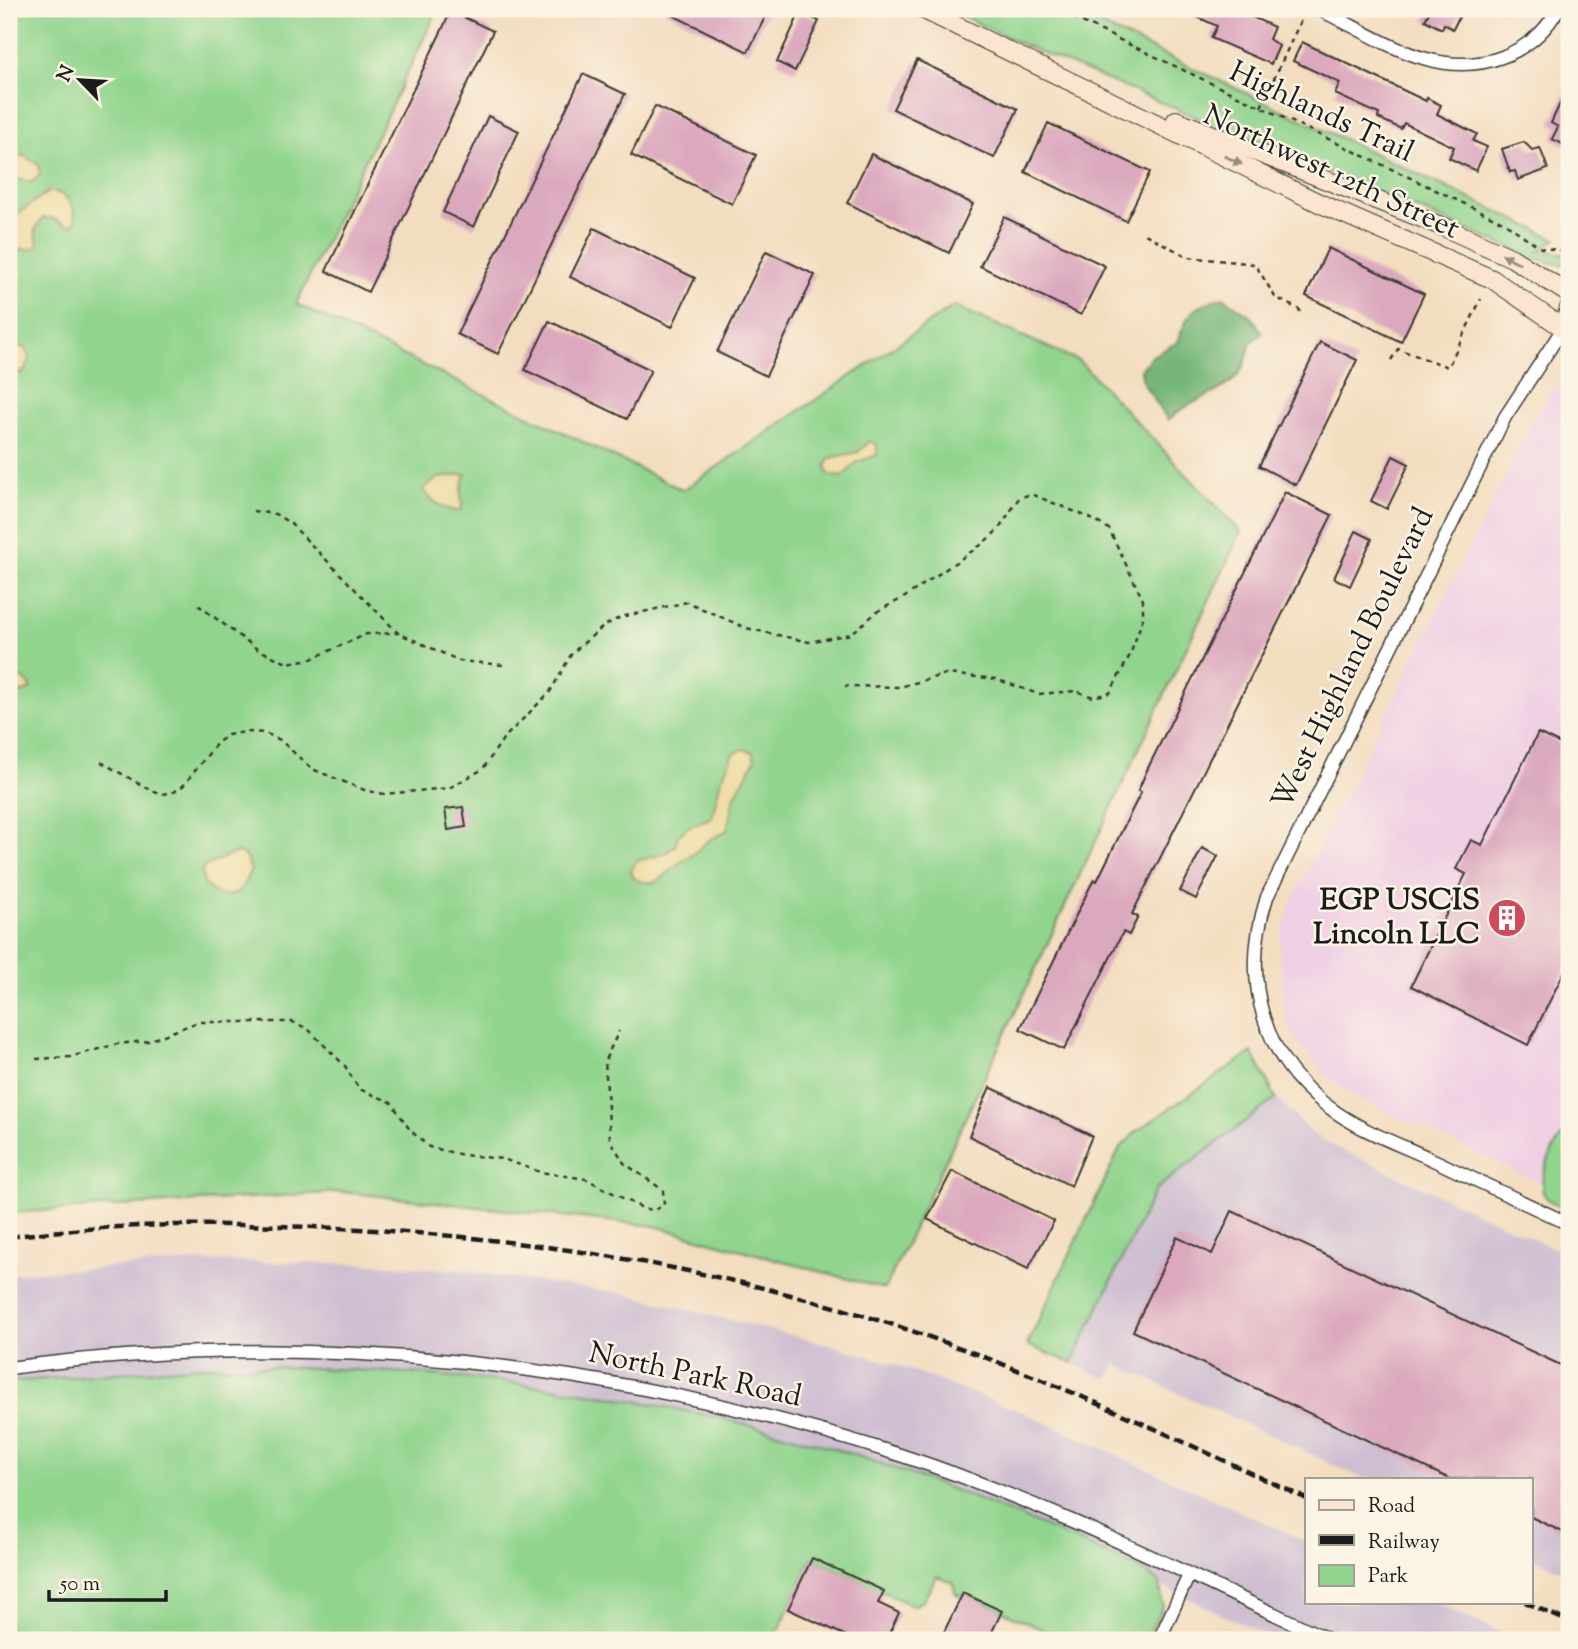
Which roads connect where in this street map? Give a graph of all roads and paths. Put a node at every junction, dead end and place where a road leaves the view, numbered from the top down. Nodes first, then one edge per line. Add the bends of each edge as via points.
1 (922, 9) edge
2 (1055, 9) edge
3 (1558, 9) edge
4 (1325, 10) edge
5 (1301, 20) dead end
6 (1062, 76) junction
7 (1261, 107) junction
8 (1145, 234) dead end
9 (1569, 251) edge
10 (1569, 294) edge
11 (1481, 299) dead end
12 (1569, 308) edge
13 (1298, 314) dead end
14 (1567, 328) edge
15 (1391, 360) dead end
16 (253, 511) dead end
17 (198, 605) dead end
18 (398, 634) junction
19 (504, 665) dead end
20 (845, 686) dead end
21 (101, 762) dead end
22 (619, 1031) dead end
23 (36, 1059) dead end
24 (1569, 1224) edge
25 (9, 1368) edge
26 (1189, 1575) junction
27 (1159, 1640) edge
28 (1330, 1640) edge

1 - 6 main road, Northwest 12th Street
2 - 7 path, Highlands Trail
3 - 4 street via 1532,40 1494,60 1456,66 1433,63
5 - 7 path
10 -> 6 main road, Northwest 12th Street via 1512,258 1446,228
6 -> 14 main road, Northwest 12th Street via 1319,202 1492,279
7 - 9 path, Highlands Trail via 1505,223 1541,248
8 - 13 path via 1188,257 1255,264 1275,297 1300,310
11 - 15 path via 1448,367 1398,349
12 - 14 main road, West Highland Boulevard
14 - 24 street, West Highland Boulevard via 1504,416 1267,897 1255,970 1268,1033 1299,1080 1339,1114
16 - 18 path via 275,514 290,523
17 - 18 path via 257,649 287,663 311,659 367,634
18 - 19 path via 460,661
20 - 21 path via 900,687 946,674 996,679 1038,694 1110,693 1130,655 1143,618 1143,600 1109,529 1031,494 1019,498 999,529 981,545 878,611 851,635 809,642 747,628 687,602 612,622 572,653 550,692 503,739 483,769 449,788 385,794 367,791 312,769 279,740 255,732 228,735 217,743 172,793 160,794
22 - 23 path via 606,1060 611,1139 624,1163 663,1190 664,1205 654,1210 586,1179 429,1147 410,1130 391,1102 359,1089 345,1066 308,1029 293,1022 198,1022 148,1041
25 - 26 street, North Park Road via 178,1353 323,1353 471,1363 640,1388 750,1412 901,1455 1022,1500
26 - 27 street
26 - 28 street, North Park Road

